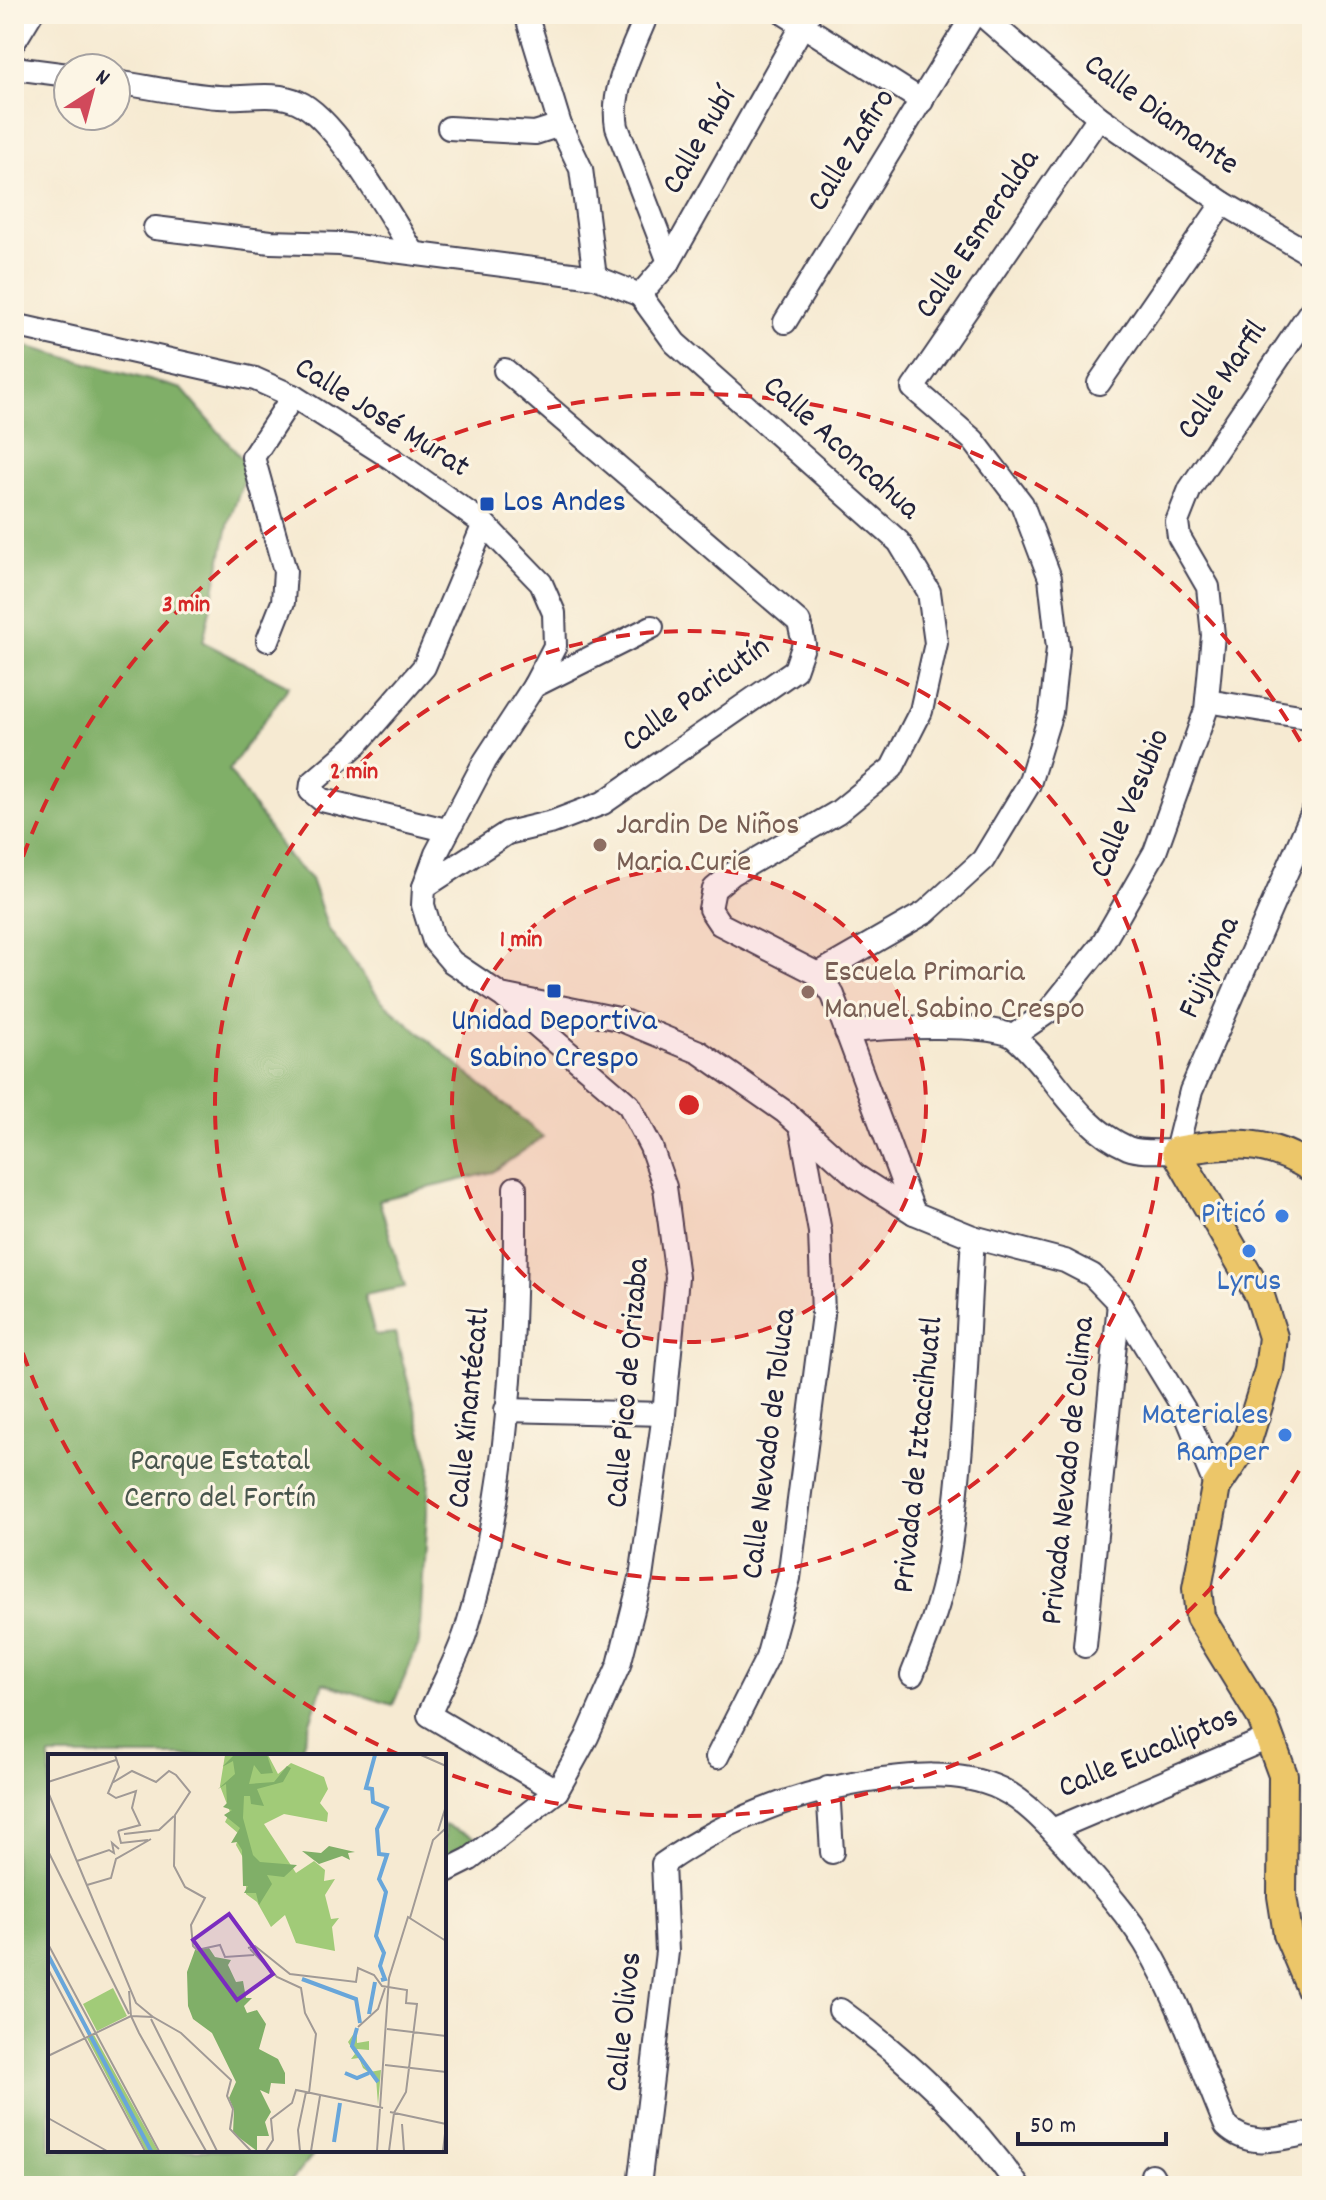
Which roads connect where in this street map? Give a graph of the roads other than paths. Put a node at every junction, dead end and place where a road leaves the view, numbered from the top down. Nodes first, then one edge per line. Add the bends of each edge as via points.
1 (31, 14) edge
2 (526, 14) edge
3 (647, 14) edge
4 (974, 14) edge
5 (981, 14) edge
6 (799, 18) edge
7 (14, 42) edge
8 (14, 68) edge
9 (52, 73) edge
10 (132, 84) edge
11 (922, 101) junction
12 (1099, 117) junction
13 (560, 125) junction
14 (449, 128) dead end
15 (1223, 203) junction
16 (155, 228) dead end
17 (413, 252) junction
18 (1312, 255) edge
19 (669, 262) junction
20 (595, 277) junction
21 (640, 295) junction
22 (1312, 309) edge
23 (785, 322) dead end
24 (14, 325) edge
25 (505, 370) dead end
26 (1099, 383) dead end
27 (293, 396) junction
28 (484, 524) junction
29 (1193, 560) joint
30 (652, 627) dead end
31 (268, 640) dead end
32 (534, 686) junction
33 (1207, 701) junction
34 (1312, 718) edge
35 (1312, 814) edge
36 (446, 830) junction
37 (424, 887) junction
38 (818, 974) junction
39 (501, 995) junction
40 (846, 1032) junction
41 (1013, 1036) junction
42 (801, 1126) junction
43 (1176, 1151) junction
44 (1312, 1168) edge
45 (515, 1188) dead end
46 (914, 1213) junction
47 (973, 1237) junction
48 (1119, 1303) junction
49 (506, 1410) junction
50 (664, 1414) junction
51 (1216, 1487) junction
52 (1085, 1646) dead end
53 (912, 1675) dead end
54 (1271, 1737) junction
55 (717, 1757) dead end
56 (828, 1788) junction
57 (557, 1791) junction
58 (1052, 1830) junction
59 (832, 1852) dead end
60 (446, 1871) edge
61 (1312, 1991) edge
62 (840, 2010) dead end
63 (1312, 2133) edge
64 (639, 2186) edge
65 (1018, 2186) edge

1 - 7 street
2 - 13 street
3 - 19 street via 614,110
4 - 11 street, Calle Zafiro
5 - 12 street, Calle Diamante
6 - 11 street
6 - 19 street, Calle Rubí
8 - 9 street
10 - 17 street via 220,98 300,102 319,116 371,185
11 - 23 street, Calle Zafiro
12 - 15 street, Calle Diamante
12 - 38 street, Calle Esmeralda via 913,388 973,440 1022,504 1050,578 1058,648 1051,712 1029,784 983,860 926,912
13 - 14 street via 535,133
13 - 20 street via 581,169
15 - 18 street, Calle Diamante
15 - 26 street
16 - 17 street
17 - 20 street
19 - 21 street, Calle Rubí
20 - 21 street
21 - 38 street, Calle Aconcahua via 675,343 899,542 929,592 936,643 921,711 892,768 838,812 714,889 710,909 720,924
22 - 29 street, Calle Marfil via 1190,489 1177,522
24 - 27 street, Calle José Murat via 255,379
25 - 37 street, Calle Paricutín via 799,622 804,644 795,670 603,803 507,833
27 - 28 street, Calle José Murat
27 - 31 street via 253,457 285,571 283,602
28 - 32 street, Calle José Murat via 541,583 554,613 555,646
28 - 36 street via 424,667 357,744 312,783 311,791 322,800
29 - 33 street, Calle Vesubio via 1208,587 1213,635
30 - 32 street
32 - 36 street, Calle José Murat
33 - 34 street
33 - 41 street, Calle Vesubio via 1155,852 1101,946 1048,1012
35 - 43 street, Fujiyama via 1191,1091
36 - 37 street, Calle José Murat
37 - 39 street, Calle Pico de Orizaba via 423,905 434,941 452,962
38 - 40 street via 833,995
39 - 42 street, Calle Pico de Orizaba via 619,1019 699,1052
39 - 50 street, Calle Pico de Orizaba via 629,1105 651,1147 665,1187 677,1277
40 - 41 street via 901,1026
40 - 46 street
41 - 43 street via 1092,1125 1130,1149
42 - 46 street, Calle Pico de Orizaba via 856,1176
42 - 55 street, Calle Nevado de Toluca via 820,1232 823,1314 789,1578 767,1658
43 - 44 main road via 1227,1142 1275,1150
43 - 51 main road via 1260,1296 1273,1337 1269,1370 1247,1441
45 - 49 street, Calle Xinantécatl via 516,1313
46 - 47 street, Calle Pico de Orizaba
47 - 48 street, Calle Pico de Orizaba via 1065,1261 1092,1275
47 - 53 street, Privada de Iztaccihuatl via 947,1566 933,1623
48 - 51 street, Calle Pico de Orizaba via 1184,1409
48 - 52 street, Privada Nevado de Colima
49 - 50 street
49 - 57 street, Calle Xinantécatl via 489,1533 466,1632 429,1715
50 - 57 street, Calle Pico de Orizaba via 641,1578 619,1665
51 - 54 main road via 1197,1588 1200,1617
54 - 58 street, Calle Eucaliptos
54 - 61 main road via 1283,1775 1282,1896 1288,1934
56 - 58 street via 955,1775 1001,1789
56 - 59 street
56 - 64 street, Calle Olivos via 774,1804 663,1864 667,1952
57 - 60 street via 470,1859
58 - 63 street via 1124,1911 1147,1946 1226,2126 1252,2142
62 - 65 street via 875,2035 984,2141

